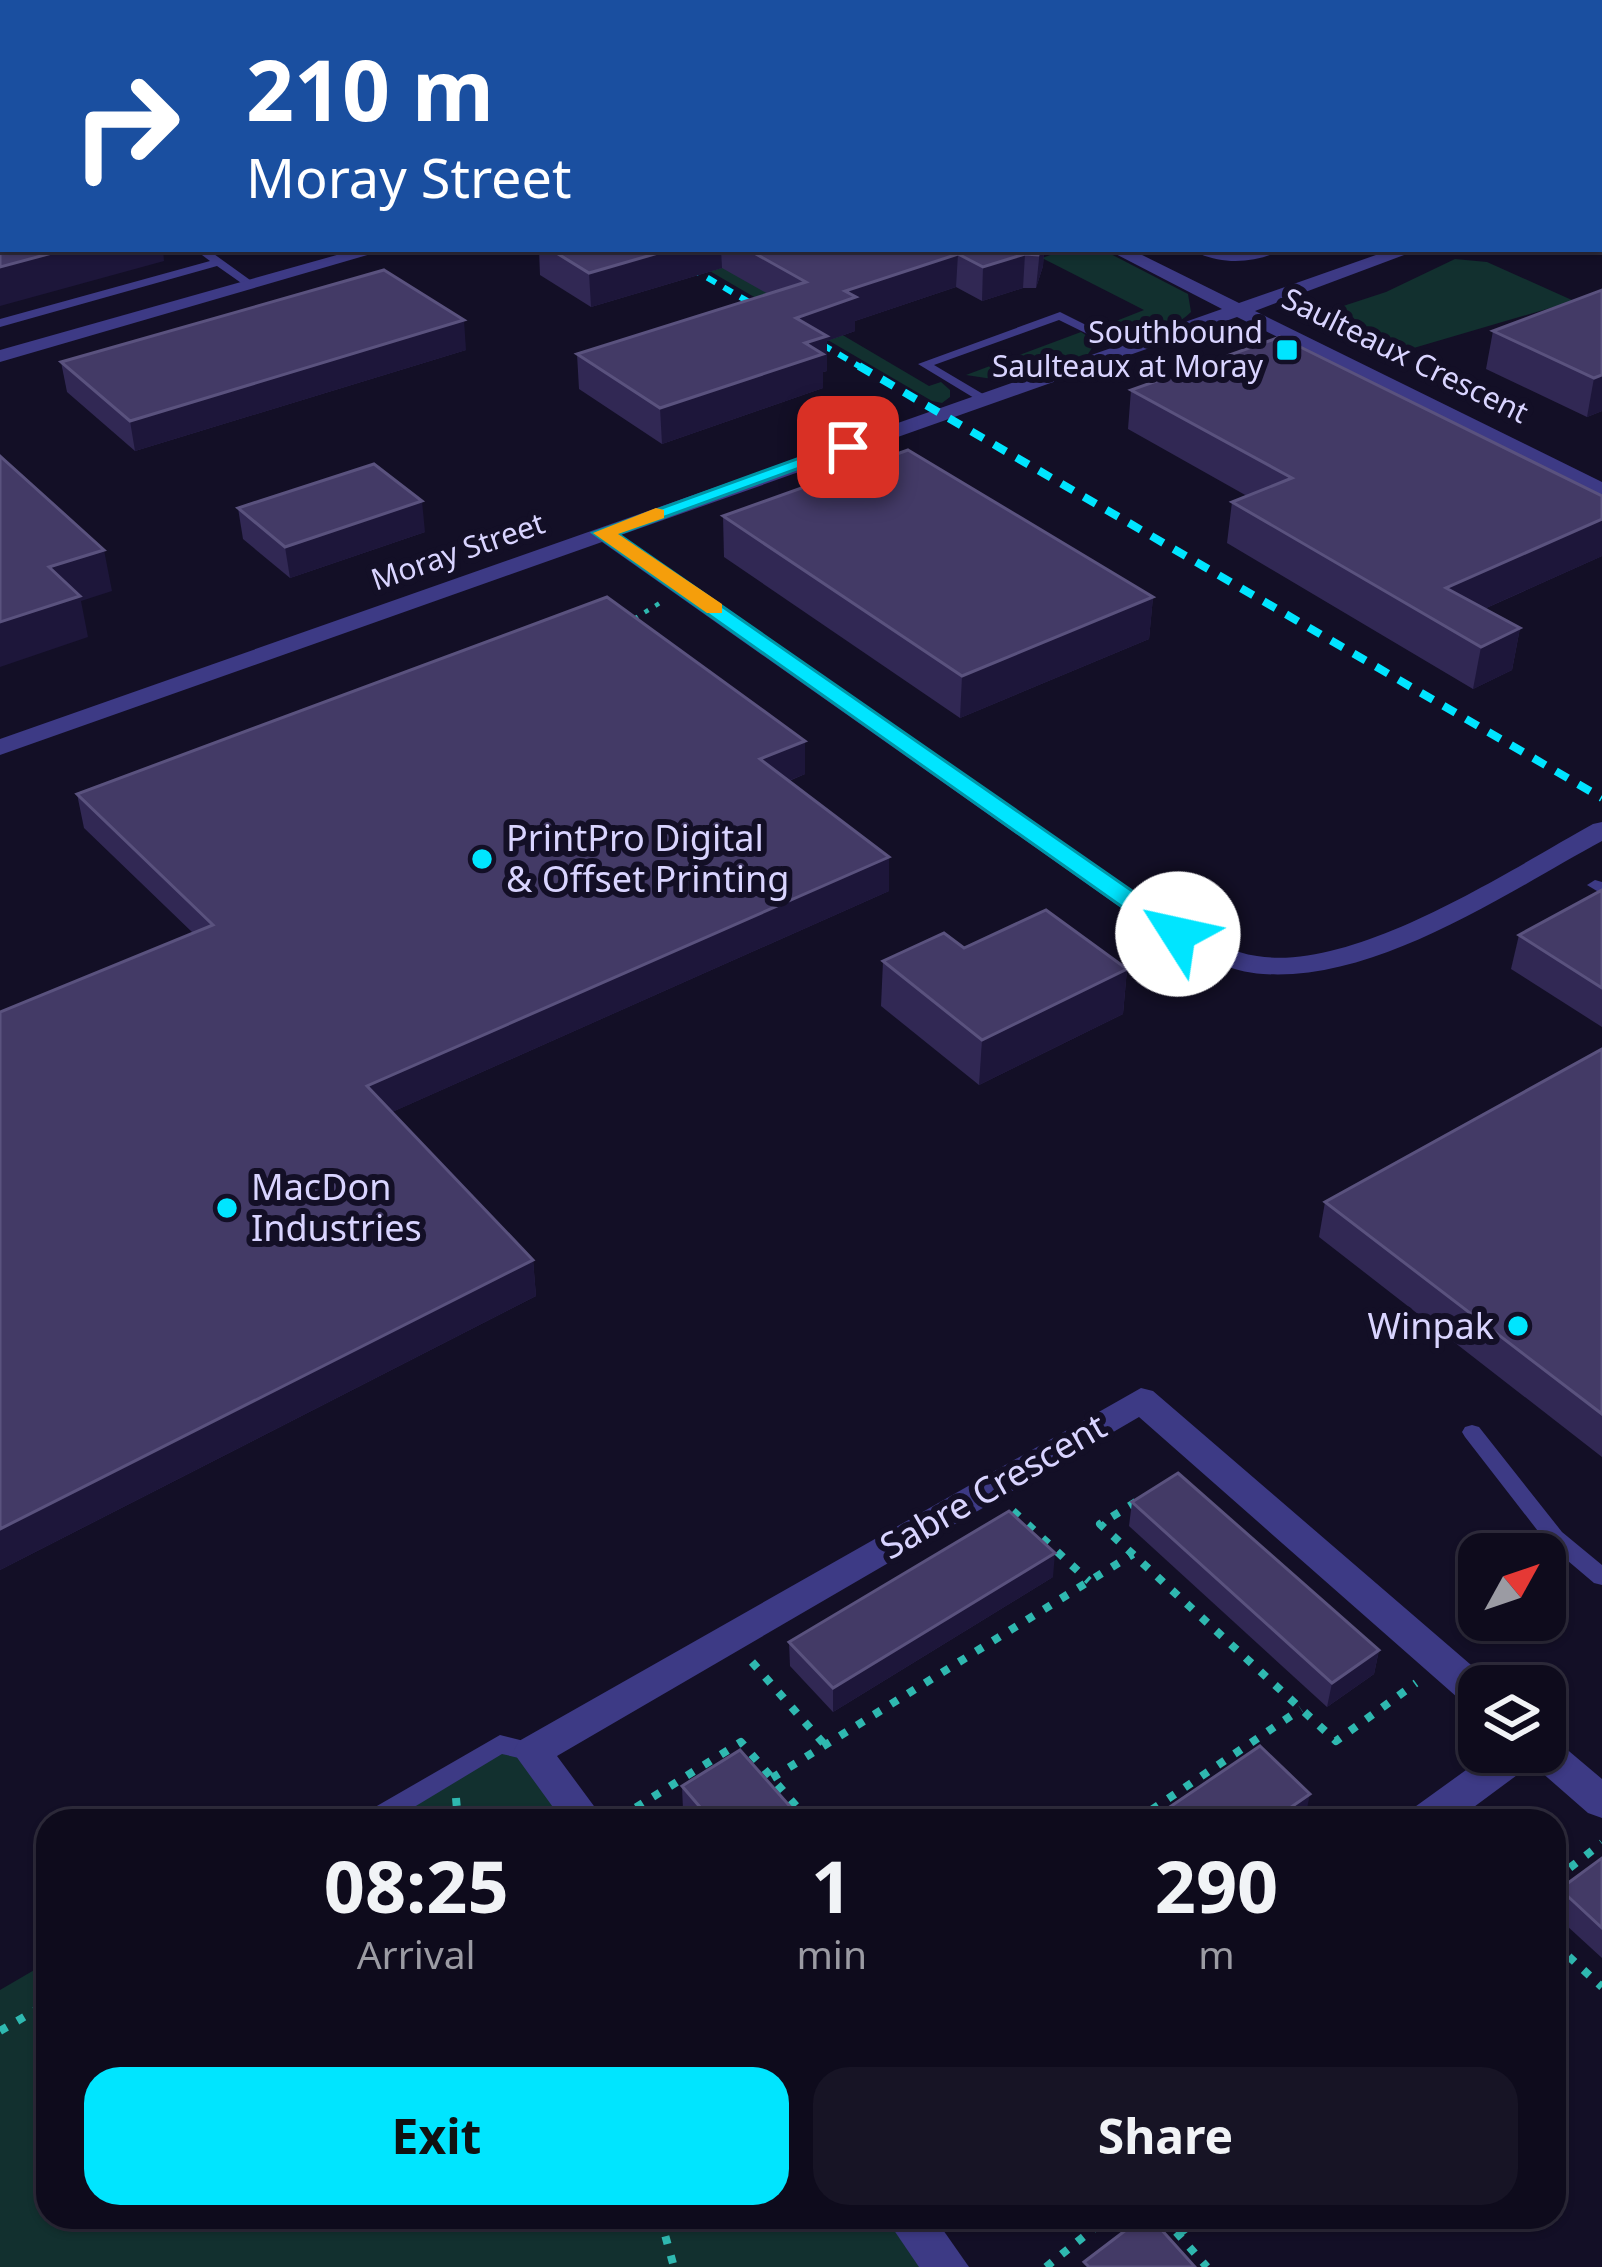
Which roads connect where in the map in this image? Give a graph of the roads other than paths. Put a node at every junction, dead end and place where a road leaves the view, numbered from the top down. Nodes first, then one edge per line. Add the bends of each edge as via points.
1 (204, 252) edge
2 (368, 252) edge
3 (1123, 252) edge
4 (1202, 252) edge
5 (1270, 252) edge
6 (1400, 252) edge
7 (219, 262) junction
8 (251, 285) junction
9 (1238, 310) junction
10 (0, 323) edge
11 (1128, 349) junction
12 (0, 356) edge
13 (984, 400) junction
14 (1602, 490) edge
15 (603, 533) junction
16 (3, 741) edge
17 (1602, 830) edge
18 (1472, 1432) dead end
19 (1602, 1577) edge
20 (1458, 1675) edge
21 (532, 1751) junction
22 (1566, 1771) edge
23 (1491, 1773) edge
24 (1602, 1802) edge
25 (390, 1809) edge
26 (577, 1809) edge
27 (1442, 1809) edge
28 (917, 2229) edge
29 (947, 2267) edge

1 - 7 lane
2 - 8 street
3 - 9 street, Saulteaux Crescent
4 - 5 lane via 1247,260
6 - 9 street, Moray Street
7 - 8 lane
7 - 10 lane
8 - 12 street
9 - 11 street, Moray Street
9 - 14 street, Saulteaux Crescent
11 - 13 street, Moray Street
11 - 13 lane via 1060,316 924,364
13 - 15 street, Moray Street
15 - 16 street, Moray Street
15 - 17 street via 1178,934 1234,958 1303,966 1368,951
18 - 19 lane via 1555,1538
20 - 21 street, Sabre Crescent via 1141,1400
21 - 25 lane via 500,1744
21 - 26 street
22 - 24 street
23 - 27 street
28 - 29 street

